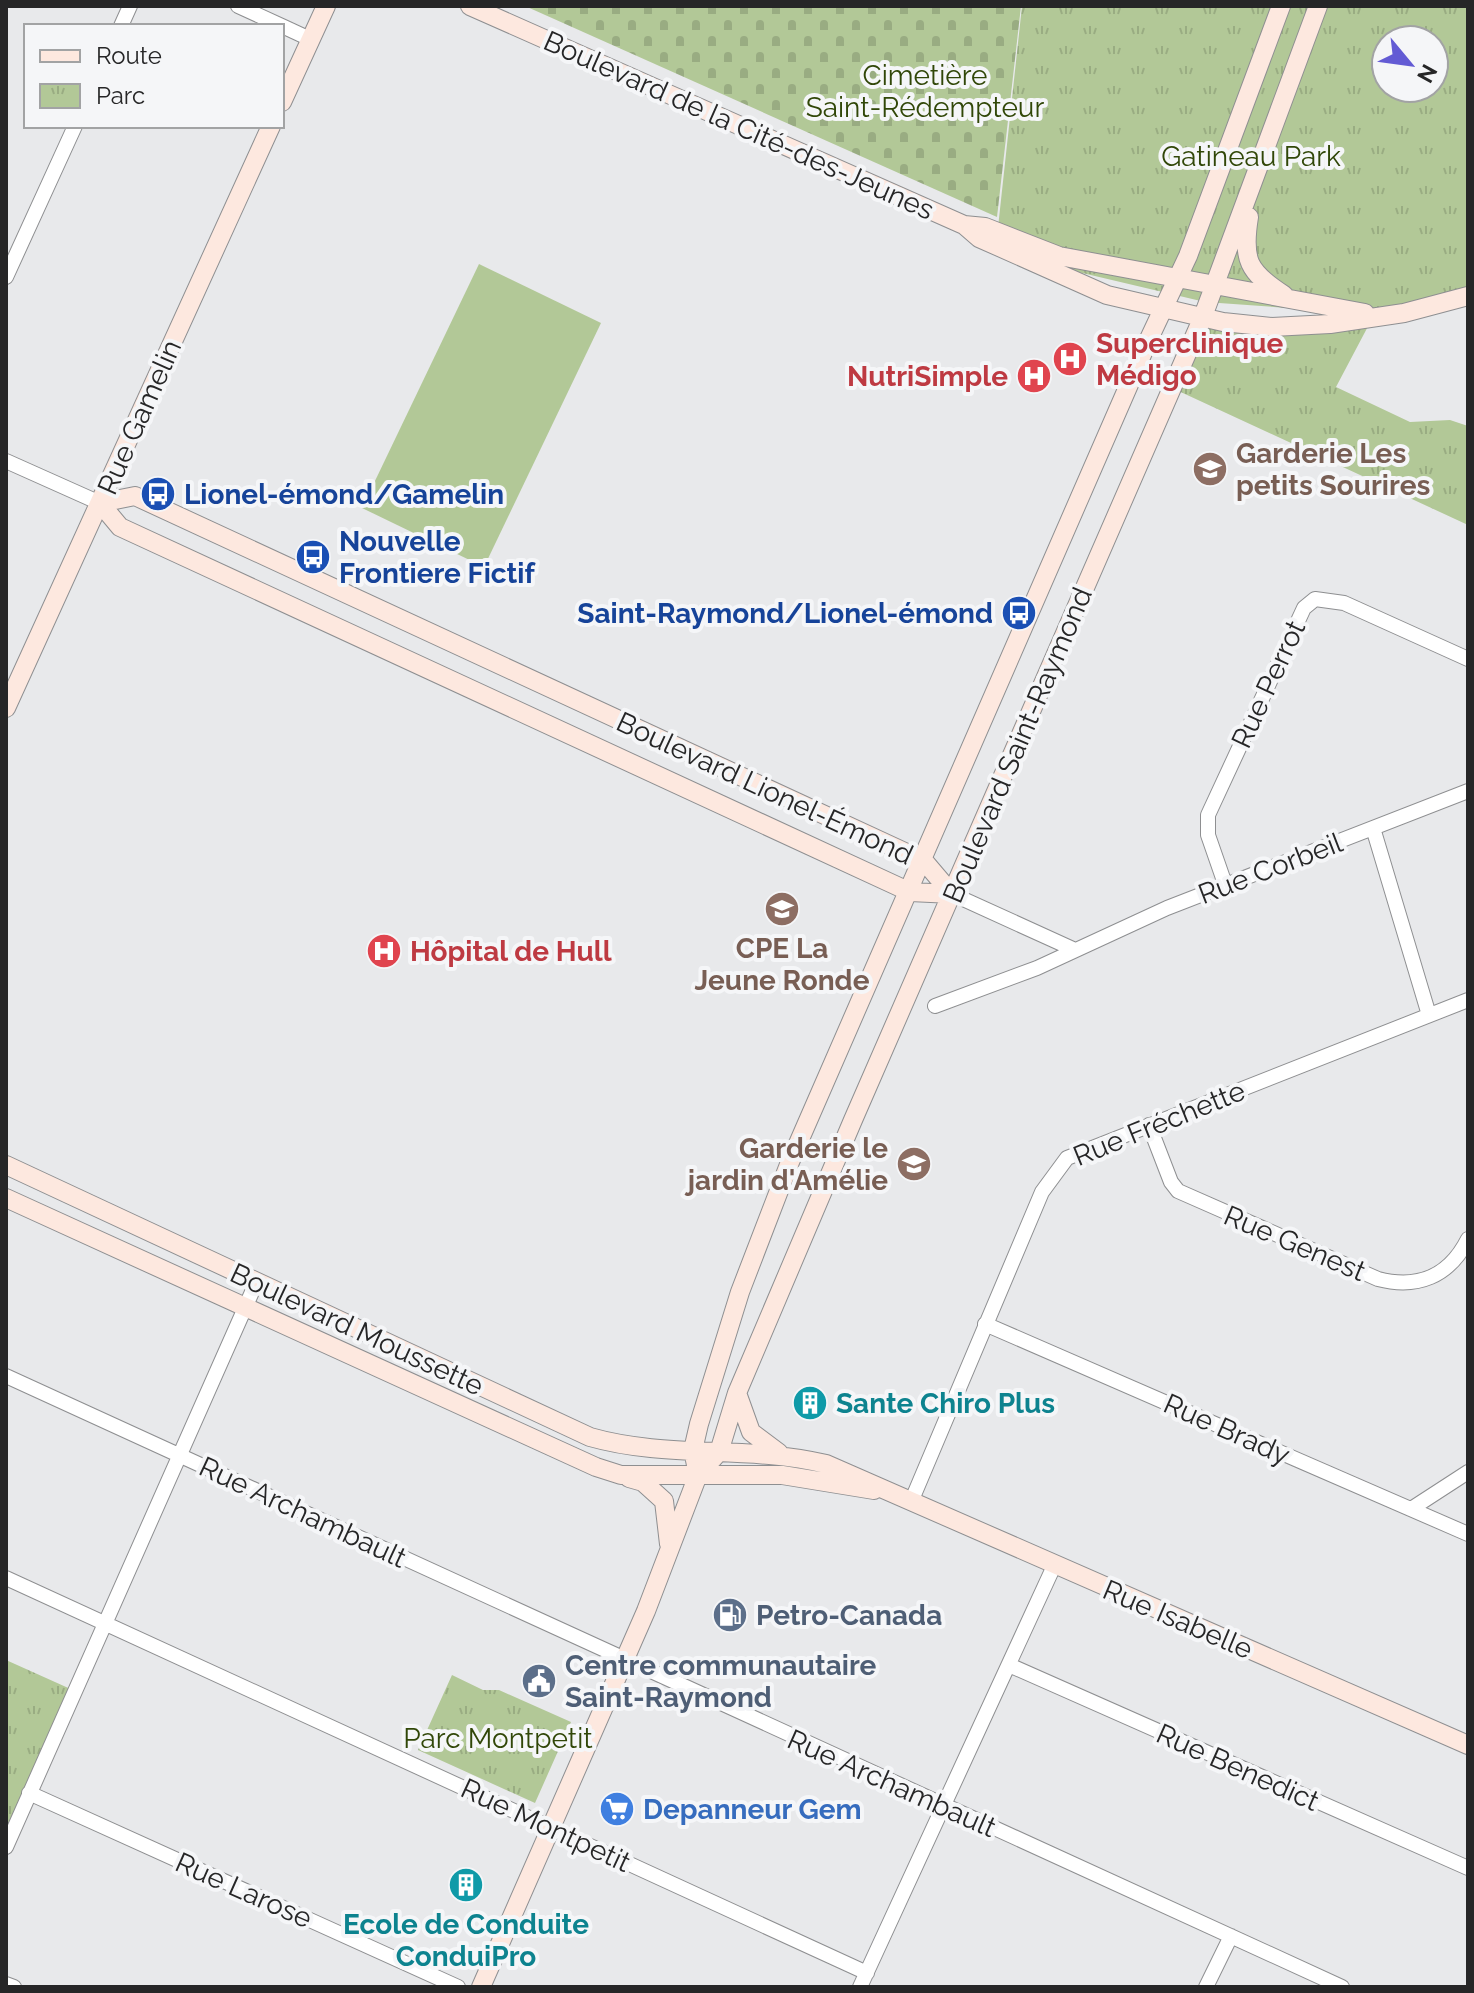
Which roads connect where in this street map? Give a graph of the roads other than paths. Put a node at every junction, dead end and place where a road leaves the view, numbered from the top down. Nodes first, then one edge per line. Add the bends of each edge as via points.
1 (238, 6) edge
2 (326, 6) edge
3 (470, 6) edge
4 (1281, 6) edge
5 (1318, 6) edge
6 (278, 24) edge
7 (284, 27) edge
8 (310, 39) junction
9 (284, 98) edge
10 (74, 128) edge
11 (270, 128) edge
12 (1253, 186) junction
13 (964, 225) junction
14 (6, 277) edge
15 (1179, 279) junction
16 (1214, 287) junction
17 (1468, 296) edge
18 (1290, 298) junction
19 (1163, 311) junction
20 (1374, 315) junction
21 (1202, 319) junction
22 (6, 461) edge
23 (100, 503) junction
24 (1468, 659) edge
25 (6, 708) edge
26 (1468, 791) edge
27 (1373, 828) junction
28 (924, 861) junction
29 (1225, 884) junction
30 (910, 892) junction
31 (952, 894) junction
32 (1073, 949) junction
33 (1468, 1000) edge
34 (935, 1006) dead end
35 (1429, 1015) junction
36 (1149, 1125) junction
37 (6, 1165) edge
38 (6, 1198) edge
39 (1468, 1239) edge
40 (256, 1283) junction
41 (246, 1307) junction
42 (985, 1324) junction
43 (6, 1376) edge
44 (737, 1393) junction
45 (693, 1450) junction
46 (719, 1452) junction
47 (781, 1454) junction
48 (180, 1456) junction
49 (1468, 1472) edge
50 (621, 1475) junction
51 (698, 1475) junction
52 (889, 1492) junction
53 (911, 1502) junction
54 (1411, 1509) junction
55 (1468, 1534) edge
56 (669, 1551) junction
57 (1054, 1566) junction
58 (6, 1578) edge
59 (105, 1624) junction
60 (625, 1659) junction
61 (1009, 1665) junction
62 (1468, 1745) edge
63 (29, 1793) junction
64 (944, 1804) junction
65 (552, 1827) junction
66 (6, 1847) edge
67 (1468, 1868) edge
68 (1231, 1936) junction
69 (863, 1980) edge
70 (6, 1984) edge
71 (14, 1987) edge
72 (458, 1987) edge
73 (481, 1987) edge
74 (1206, 1987) edge
75 (1342, 1987) edge

1 - 6 street
2 - 8 street
3 - 13 street, Boulevard de la Cité-des-Jeunes
4 - 15 street, Boulevard Saint-Raymond
5 - 12 street, Boulevard Saint-Raymond
7 - 8 street
8 - 9 street
10 - 14 street
11 - 23 street, Rue Gamelin
12 - 16 street, Boulevard Saint-Raymond
12 - 18 street via 1247,258 1258,277
13 - 15 street, Boulevard de la Cité-des-Jeunes via 985,227 1059,256
13 - 19 street, Boulevard de la Cité-des-Jeunes via 979,238 1073,282
15 - 16 street, Boulevard de la Cité-des-Jeunes
15 - 19 street, Boulevard Saint-Raymond
16 - 18 street, Boulevard de la Cité-des-Jeunes
16 - 21 street, Boulevard Saint-Raymond
17 - 20 street, Boulevard de la Cité-des-Jeunes
18 - 20 street, Boulevard de la Cité-des-Jeunes
19 - 21 street, Boulevard de la Cité-des-Jeunes
19 - 28 street, Boulevard Saint-Raymond
20 - 21 street, Boulevard de la Cité-des-Jeunes via 1301,327
21 - 31 street, Boulevard Saint-Raymond
22 - 23 street, Boulevard Lionel-Émond
23 - 25 street, Rue Gamelin
23 - 28 street, Boulevard Lionel-Émond via 135,496
23 - 30 street, Boulevard Lionel-Émond via 120,527
24 - 29 street, Rue Perrot via 1344,603 1315,599 1304,608 1208,815 1208,835
26 - 27 street, Rue Corbeil
27 - 29 street, Rue Corbeil
27 - 35 street
28 - 30 street, Boulevard Saint-Raymond
28 - 31 street, Boulevard Lionel-Émond
29 - 32 street, Rue Corbeil
30 - 31 street, Boulevard Lionel-Émond
30 - 45 street, Boulevard Saint-Raymond via 763,1231
31 - 32 street
31 - 44 street, Boulevard Saint-Raymond
32 - 34 street, Rue Corbeil
33 - 35 street, Rue Fréchette
35 - 36 street, Rue Fréchette
36 - 39 street, Rue Genest via 1178,1191 1378,1279 1419,1283 1450,1263
36 - 42 street, Rue Fréchette via 1083,1149 1057,1168
37 - 40 street, Boulevard Moussette
38 - 41 street, Boulevard Moussette
40 - 41 street
40 - 45 street, Boulevard Moussette via 590,1437 624,1447
41 - 48 street
41 - 50 street, Boulevard Moussette via 566,1456
42 - 53 street, Rue Fréchette
42 - 54 street, Rue Brady
43 - 48 street, Rue Archambault
44 - 46 street, Boulevard Saint-Raymond
44 - 47 street via 751,1432
45 - 46 street, Boulevard Moussette
45 - 51 street, Boulevard Saint-Raymond
46 - 47 street, Rue Isabelle
46 - 51 street, Boulevard Saint-Raymond
47 - 52 street, Rue Isabelle via 826,1464
48 - 59 street
48 - 60 street, Rue Archambault
49 - 54 street
50 - 51 street, Boulevard Moussette
50 - 56 street via 643,1482 664,1501
51 - 52 street, Rue Isabelle via 782,1475
51 - 56 street, Boulevard Saint-Raymond
52 - 53 street, Rue Isabelle
53 - 57 street, Rue Isabelle
54 - 55 street, Rue Brady
56 - 60 street, Boulevard Saint-Raymond
57 - 61 street
57 - 62 street, Rue Isabelle
58 - 59 street, Rue Montpetit
59 - 63 street
59 - 65 street, Rue Montpetit
60 - 64 street, Rue Archambault
60 - 65 street, Boulevard Saint-Raymond
61 - 64 street
61 - 67 street, Rue Benedict
63 - 66 street
63 - 72 street, Rue Larose
64 - 68 street, Rue Archambault
64 - 69 street
65 - 69 street, Rue Montpetit
65 - 73 street, Boulevard Saint-Raymond
68 - 74 street
68 - 75 street, Rue Archambault
70 - 71 street

